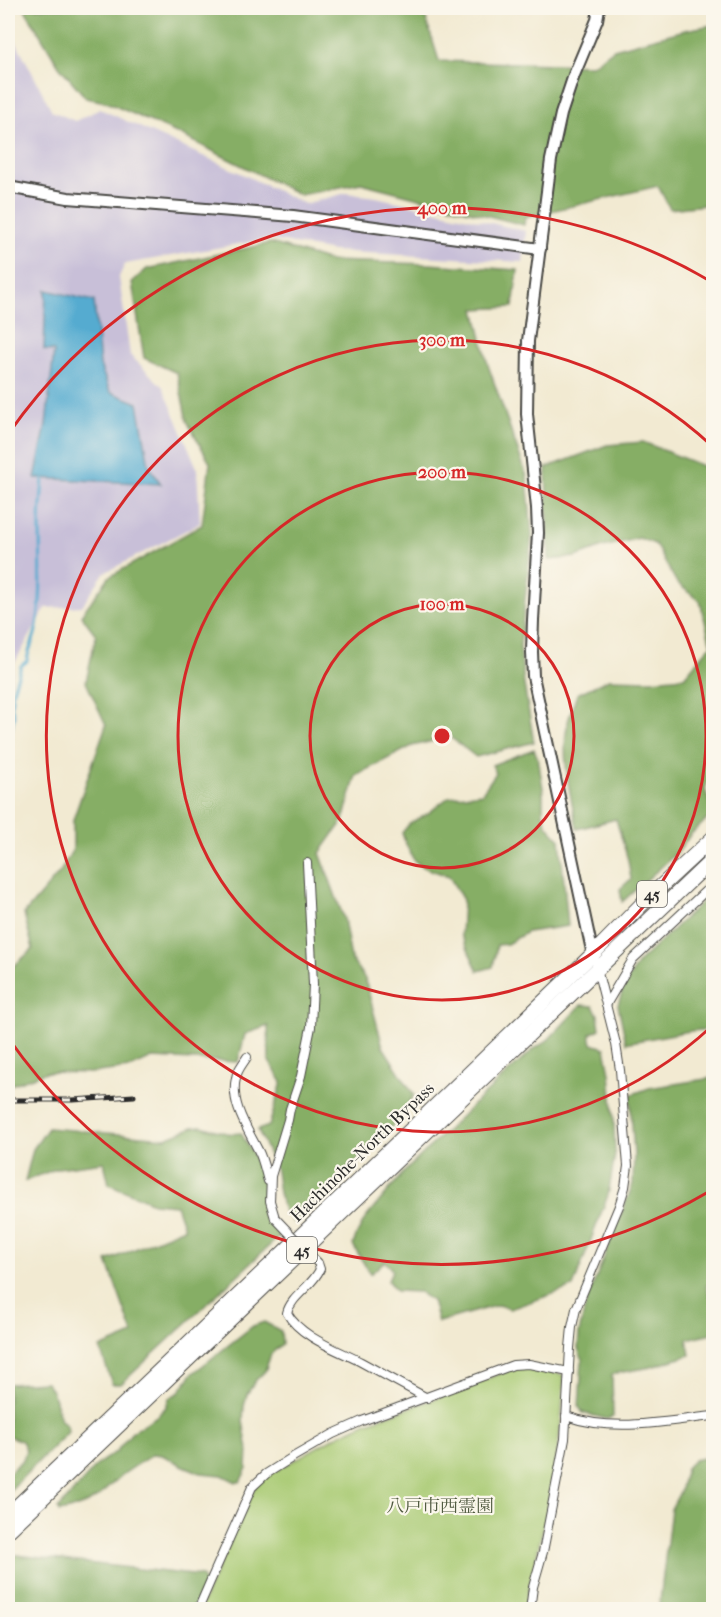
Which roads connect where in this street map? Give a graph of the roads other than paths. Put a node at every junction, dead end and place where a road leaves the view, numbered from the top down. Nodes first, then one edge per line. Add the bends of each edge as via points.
1 (599, 8) edge
2 (8, 187) edge
3 (540, 249) junction
4 (714, 837) edge
5 (714, 858) edge
6 (307, 863) dead end
7 (714, 883) edge
8 (593, 954) junction
9 (597, 969) junction
10 (606, 1005) junction
11 (247, 1057) dead end
12 (271, 1188) junction
13 (569, 1372) junction
14 (427, 1398) junction
15 (566, 1416) junction
16 (714, 1416) edge
17 (8, 1515) edge
18 (8, 1531) edge
19 (196, 1610) edge
20 (530, 1610) edge

1 - 3 street via 561,114
2 - 3 street via 68,198 293,216
3 - 8 street via 527,373 538,533 532,664
4 - 8 highway, Hachinohe-North Bypass / 45
5 - 9 highway, Hachinohe-North Bypass / 45
6 - 12 street via 313,984 311,1027
7 - 10 street via 633,958
8 - 9 street
8 - 17 highway, Hachinohe-North Bypass / 45
9 - 10 street
9 - 18 highway, Hachinohe-North Bypass / 45
10 - 13 street via 620,1070 628,1166 619,1206 576,1309
11 - 12 street via 235,1080 237,1100
12 - 14 street, bridge via 275,1218 321,1269 289,1306 291,1320 318,1340
13 - 14 street via 513,1365
13 - 15 street
14 - 19 street via 333,1434 256,1482
15 - 16 street via 598,1424 633,1426
15 - 20 street via 565,1438

